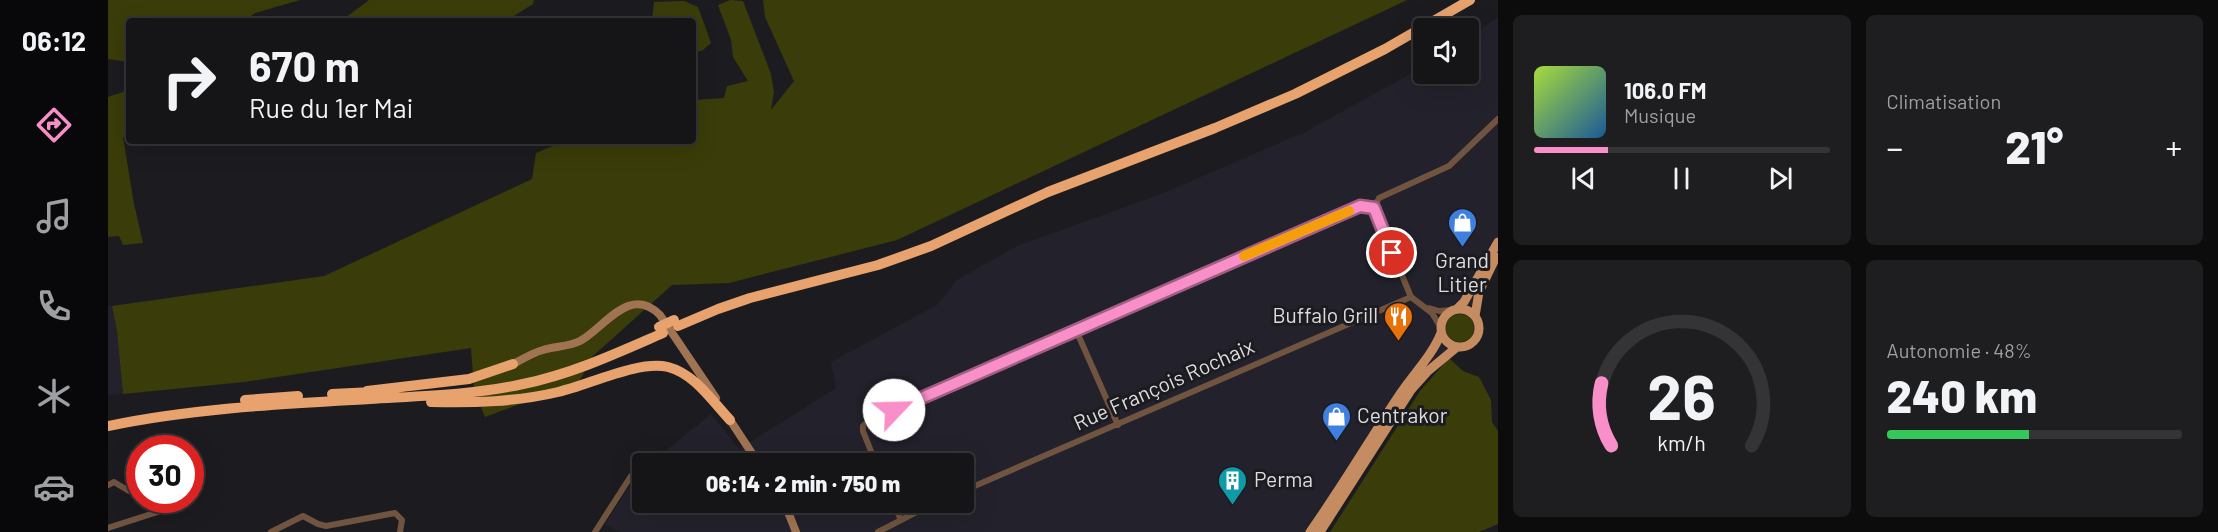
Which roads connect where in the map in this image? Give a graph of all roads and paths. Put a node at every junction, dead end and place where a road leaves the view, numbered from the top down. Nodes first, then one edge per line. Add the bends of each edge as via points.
1 (1456, 0) edge
2 (1470, 0) edge
3 (1498, 119) edge
4 (1374, 208) junction
5 (1498, 242) edge
6 (1498, 252) edge
7 (1411, 297) junction
8 (1425, 306) junction
9 (1454, 310) junction
10 (1475, 316) junction
11 (676, 323) junction
12 (661, 325) junction
13 (1076, 330) junction
14 (1441, 331) junction
15 (1457, 347) junction
16 (513, 364) joint
17 (355, 396) junction
18 (108, 419) edge
19 (730, 420) junction
20 (1118, 425) junction
21 (108, 426) edge
22 (751, 453) edge
23 (872, 453) edge
24 (631, 476) dead end
25 (108, 485) edge
26 (974, 486) edge
27 (126, 489) edge
28 (155, 513) edge
29 (785, 513) edge
30 (787, 513) edge
31 (898, 513) edge
32 (915, 513) edge
33 (901, 520) junction
34 (108, 528) edge
35 (271, 532) edge
36 (400, 532) edge
37 (595, 532) edge
38 (790, 532) edge
39 (795, 532) edge
40 (878, 532) edge
41 (1310, 532) edge
42 (1320, 532) edge

1 - 11 highway via 1350,59 1213,122 1044,186 928,239 858,264 738,294
2 - 11 highway via 1353,66 1279,101 1048,192 931,246
3 - 4 street via 1449,166 1379,198
4 - 7 street
4 - 13 street via 1360,206
5 - 9 main road via 1464,302
6 - 10 main road via 1479,292
7 - 8 street
7 - 20 street, Rue François Rochaix
8 - 9 street via 1439,311
8 - 14 street
9 - 10 main road via 1467,310
9 - 14 main road via 1444,318
10 - 15 main road via 1477,338
11 - 12 highway
12 - 16 main road via 653,309 628,306 579,341 543,350
12 - 17 highway via 580,368 524,384 456,394
12 - 19 main road via 676,339
13 - 20 street
13 - 23 street via 868,421 863,431
14 - 15 main road via 1447,342
14 - 41 main road via 1433,350
15 - 42 main road via 1411,390
16 - 17 highway via 470,379
17 - 18 highway via 204,404
17 - 19 highway via 501,401 558,392 638,368 658,366 689,377
17 - 21 highway via 218,409
19 - 22 main road
20 - 26 street, Rue François Rochaix
24 - 37 street
25 - 27 street via 114,482
28 - 34 street
29 - 38 main road
30 - 39 main road
31 - 33 street
32 - 33 street
33 - 40 street
35 - 36 street via 303,516 326,526 396,513 402,520

